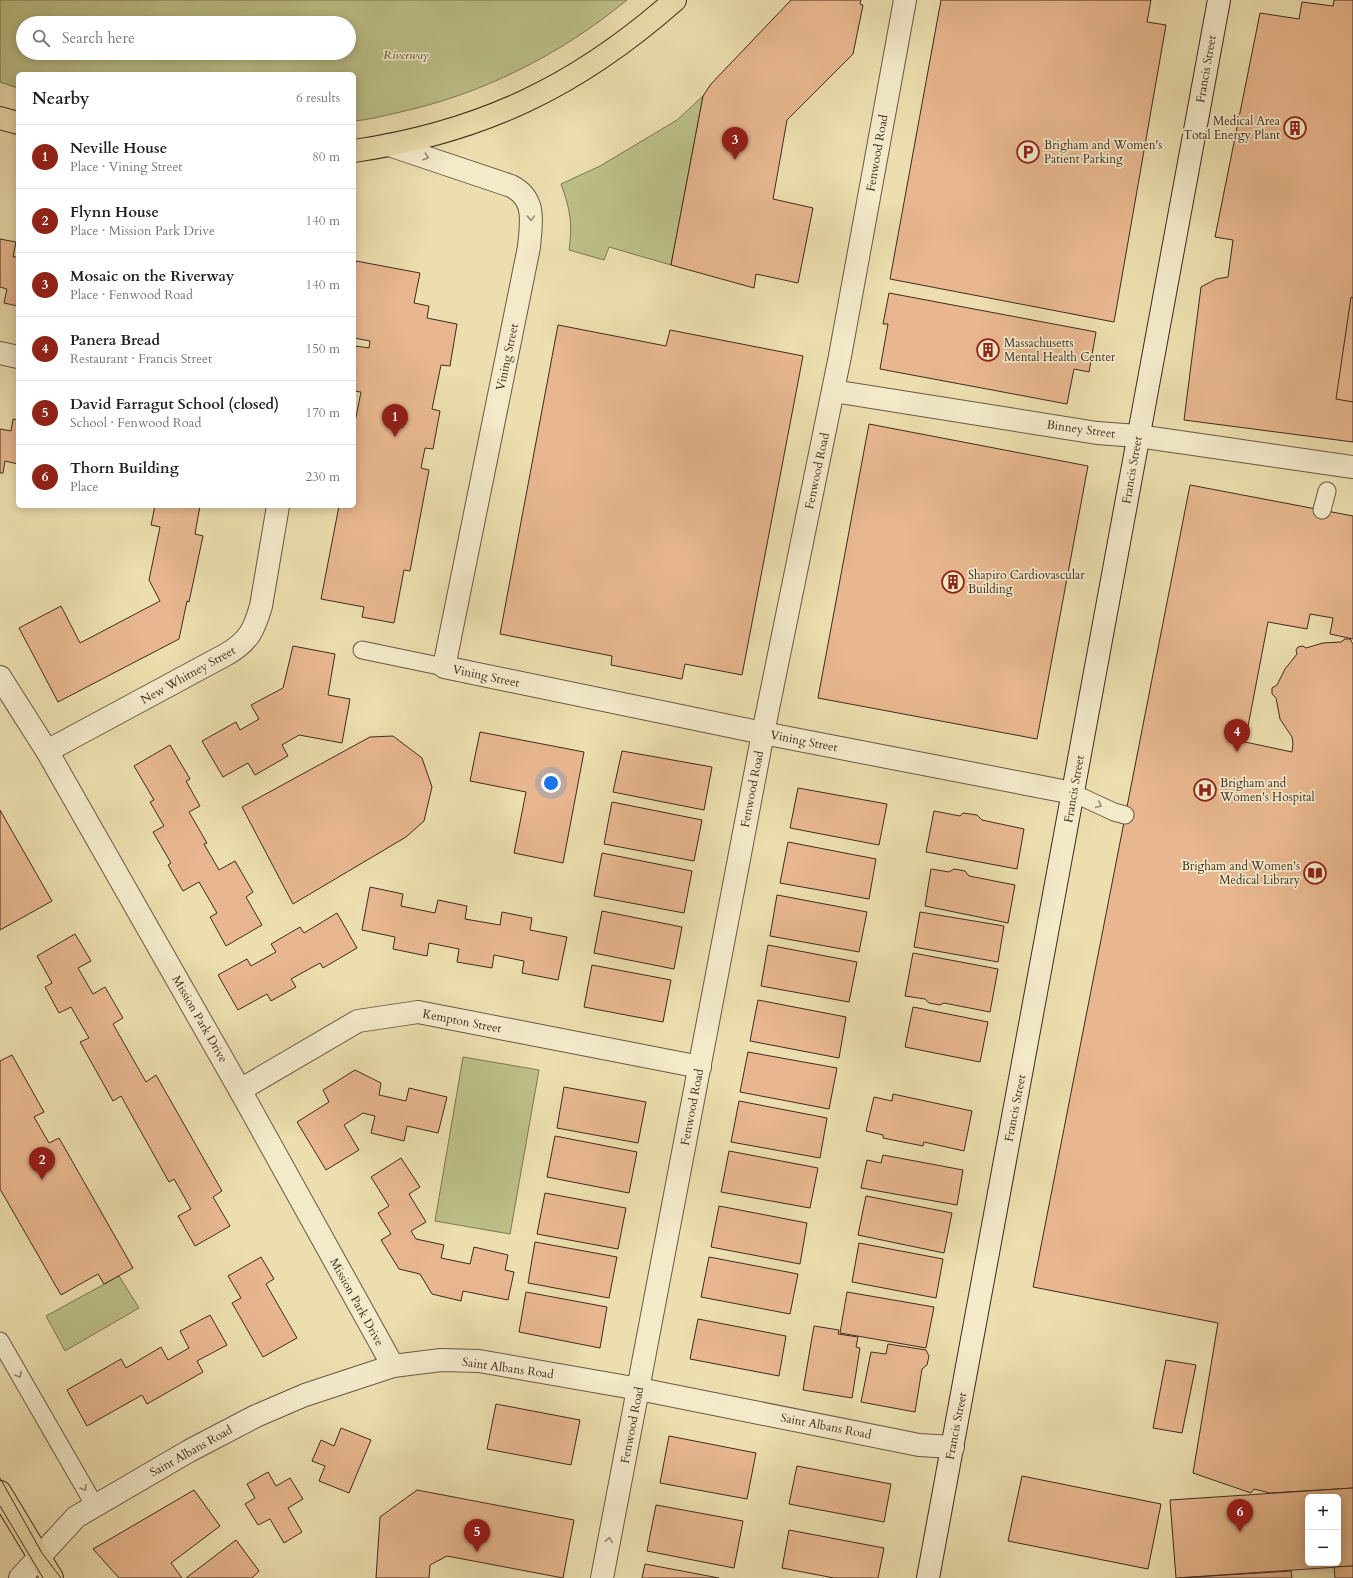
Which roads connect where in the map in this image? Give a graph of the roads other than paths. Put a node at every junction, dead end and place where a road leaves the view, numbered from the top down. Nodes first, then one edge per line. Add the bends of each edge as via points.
1 (675, 0) edge
2 (905, 0) edge
3 (1219, 0) edge
4 (0, 118) edge
5 (16, 122) edge
6 (389, 145) junction
7 (356, 152) edge
8 (0, 354) edge
9 (16, 357) edge
10 (833, 391) junction
11 (1138, 436) junction
12 (1353, 467) edge
13 (1327, 491) dead end
14 (278, 508) edge
15 (1322, 510) dead end
16 (362, 650) dead end
17 (444, 667) junction
18 (0, 676) edge
19 (763, 733) junction
20 (47, 751) junction
21 (1073, 793) junction
22 (1125, 815) dead end
23 (700, 1067) junction
24 (240, 1090) junction
25 (0, 1341) edge
26 (393, 1366) junction
27 (639, 1389) junction
28 (952, 1447) junction
29 (0, 1492) edge
30 (95, 1506) junction
31 (38, 1558) junction
32 (20, 1578) edge
33 (52, 1578) edge
34 (602, 1578) edge
35 (928, 1578) edge

1 - 6 main road via 612,52 546,92 502,113 464,127
2 - 10 street, Fenwood Road
3 - 11 street, Francis Street
4 - 5 main road
6 - 7 main road
6 -> 17 street, Vining Street via 517,189 526,197 531,213 529,247
8 - 9 street
10 - 11 street, Binney Street via 1097,433
10 - 19 street, Fenwood Road
11 - 12 street, Binney Street
11 - 21 street, Francis Street
13 - 15 lane
14 - 20 street, New Whitney Street via 261,606 249,637 227,654
16 - 17 lane
17 - 19 street, Vining Street
18 - 20 street, Mission Park Drive
19 - 21 street, Vining Street
19 - 23 street, Fenwood Road
20 - 24 street, Mission Park Drive
21 -> 22 lane
21 - 28 street, Francis Street
23 - 24 street, Kempton Street via 418,1012 358,1021
23 - 27 street, Fenwood Road
24 - 26 street, Mission Park Drive
25 -> 30 lane
26 - 27 street, Saint Albans Road via 441,1360 479,1361
26 - 30 street, Saint Albans Road via 305,1395 256,1416 210,1439
27 - 28 street, Saint Albans Road via 919,1445
34 -> 27 street, Fenwood Road
28 - 35 street, Francis Street
29 - 31 main road
30 - 31 street, Saint Albans Road via 76,1517
31 - 32 street, Saint Albans Road
31 - 33 main road

